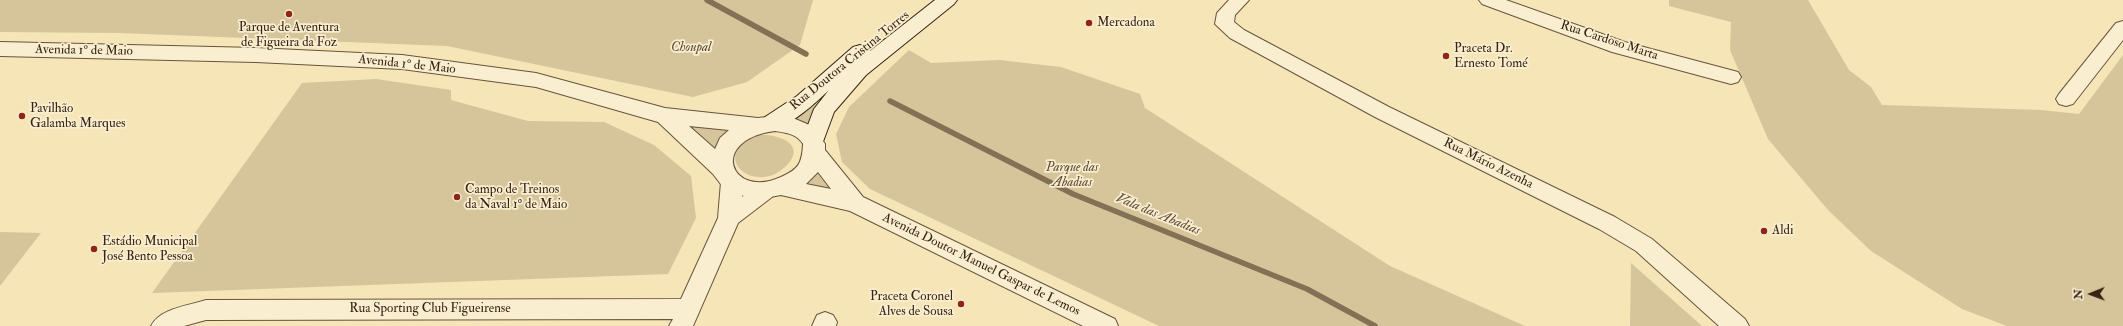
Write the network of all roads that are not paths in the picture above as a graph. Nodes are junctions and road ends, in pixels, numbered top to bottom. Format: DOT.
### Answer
graph roads {
  1 [pos="927,0"];
  2 [pos="948,0"];
  3 [pos="1240,0"];
  4 [pos="1488,0"];
  5 [pos="2123,28"];
  6 [pos="0,49"];
  7 [pos="1731,77"];
  8 [pos="2066,99"];
  9 [pos="666,116"];
  10 [pos="764,124"];
  11 [pos="814,147"];
  12 [pos="728,176"];
  13 [pos="773,189"];
  14 [pos="855,203"];
  15 [pos="729,218"];
  16 [pos="685,317"];
  17 [pos="167,323"];
  18 [pos="1106,326"];
  19 [pos="1737,326"];
  1 -- 10 [label="street, Rua Doutora Cristina Torres"];
  2 -- 11 [label="street, Rua Doutora Cristina Torres"];
  3 -- 19 [label="street, Rua Mário Azenha"];
  4 -- 7 [label="street, Rua Cardoso Marta"];
  5 -- 8 [label="street"];
  6 -- 9 [label="street, Avenida 1º de Maio"];
  9 -- 10 [label="street, Avenida 1º de Maio"];
  9 -- 12 [label="street"];
  10 -- 11 [label="street"];
  10 -- 12 [label="street"];
  11 -- 13 [label="street"];
  11 -- 14 [label="street"];
  12 -- 13 [label="street"];
  12 -- 15 [label="street"];
  13 -- 14 [label="street"];
  13 -- 15 [label="street"];
  14 -- 18 [label="street, Avenida Doutor Manuel Gaspar de Lemos"];
  15 -- 16 [label="street"];
  16 -- 17 [label="street, Rua Sporting Club Figueirense"];
}
